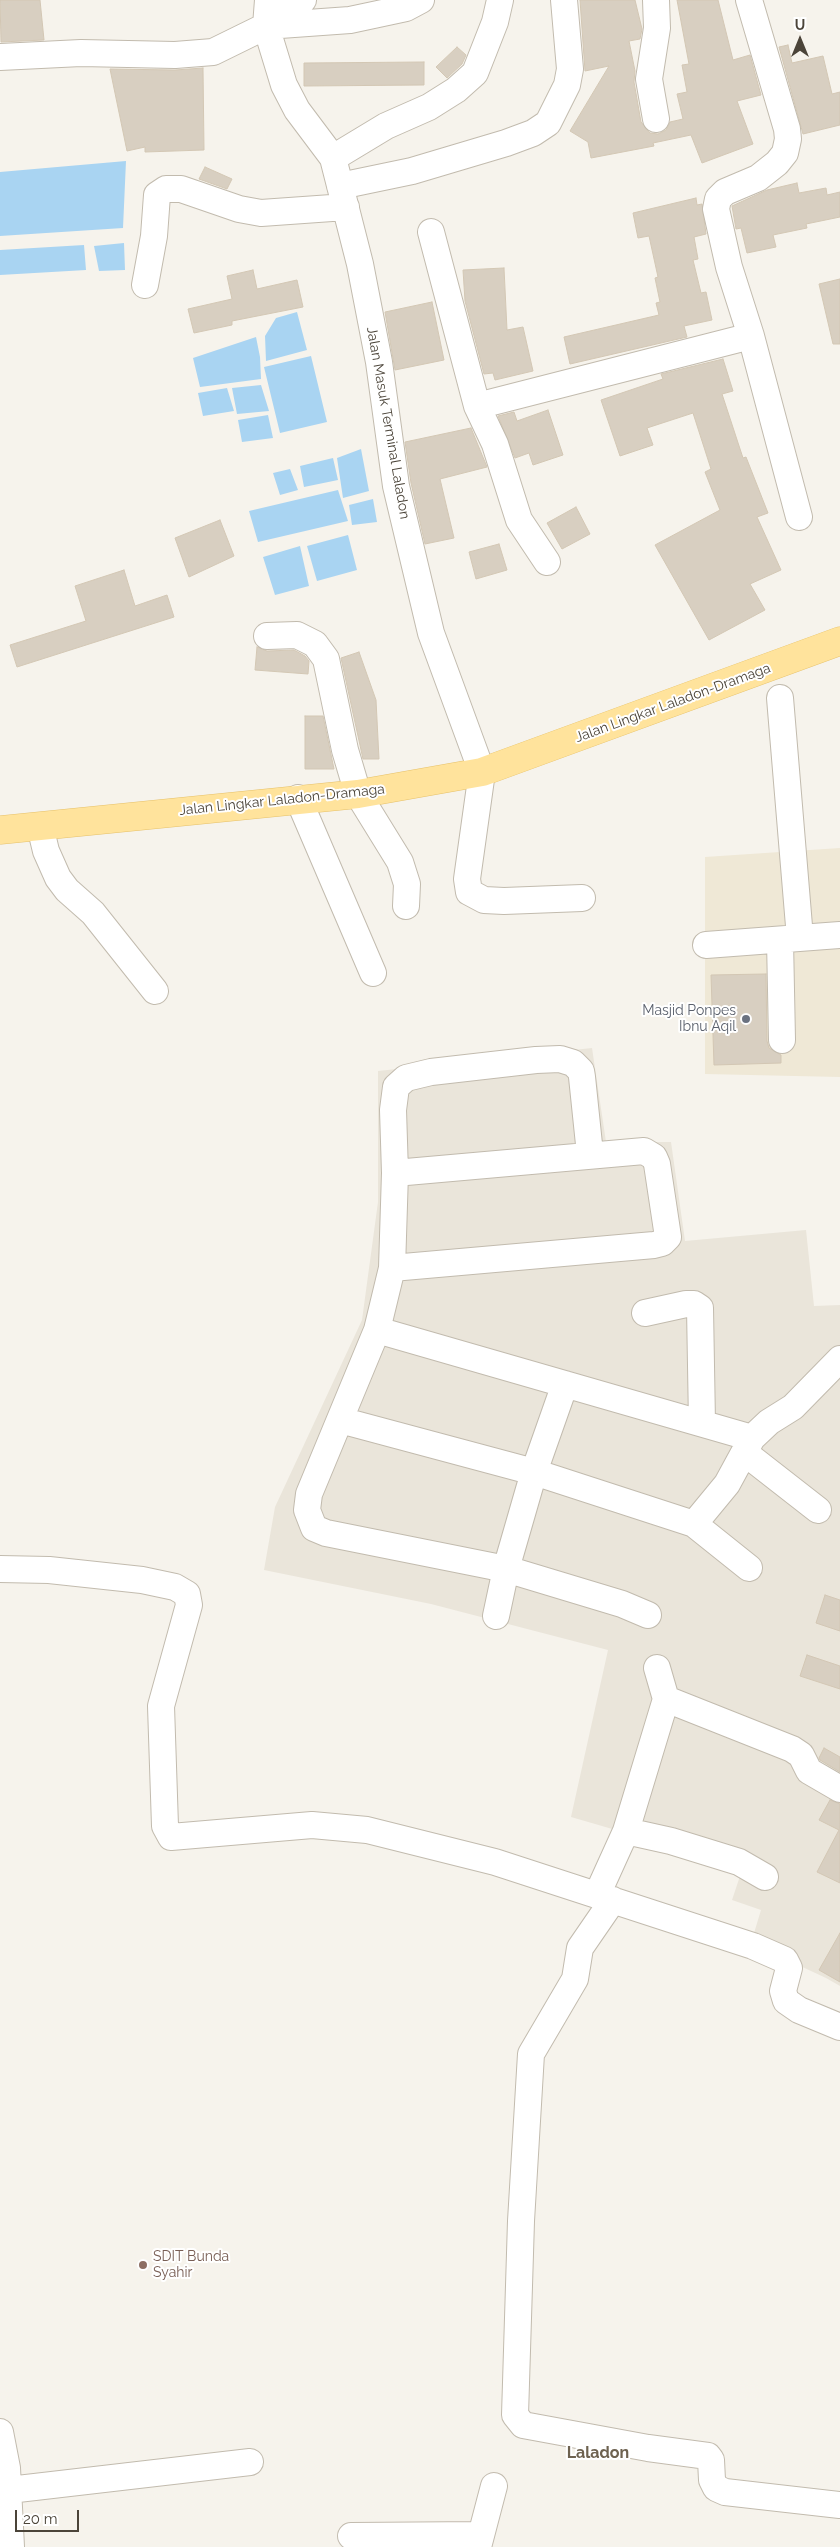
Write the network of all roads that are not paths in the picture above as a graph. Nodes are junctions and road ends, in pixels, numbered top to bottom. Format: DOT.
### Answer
graph roads {
  1 [pos="303,0"];
  2 [pos="421,0"];
  3 [pos="500,0"];
  4 [pos="564,0"];
  5 [pos="656,0"];
  6 [pos="750,0"];
  7 [pos="268,12"];
  8 [pos="0,57"];
  9 [pos="656,118"];
  10 [pos="333,158"];
  11 [pos="343,196"];
  12 [pos="431,232"];
  13 [pos="144,285"];
  14 [pos="751,336"];
  15 [pos="477,406"];
  16 [pos="799,517"];
  17 [pos="548,562"];
  18 [pos="267,636"];
  19 [pos="840,641"];
  20 [pos="780,698"];
  21 [pos="482,772"];
  22 [pos="358,794"];
  23 [pos="298,798"];
  24 [pos="40,826"];
  25 [pos="0,830"];
  26 [pos="582,898"];
  27 [pos="406,906"];
  28 [pos="840,935"];
  29 [pos="790,939"];
  30 [pos="706,945"];
  31 [pos="373,973"];
  32 [pos="155,991"];
  33 [pos="782,1040"];
  34 [pos="590,1154"];
  35 [pos="395,1173"];
  36 [pos="392,1268"];
  37 [pos="644,1312"];
  38 [pos="377,1330"];
  39 [pos="840,1360"];
  40 [pos="565,1384"];
  41 [pos="340,1420"];
  42 [pos="702,1423"];
  43 [pos="749,1446"];
  44 [pos="534,1472"];
  45 [pos="818,1510"];
  46 [pos="694,1524"];
  47 [pos="749,1568"];
  48 [pos="0,1569"];
  49 [pos="506,1569"];
  50 [pos="648,1615"];
  51 [pos="496,1616"];
  52 [pos="657,1668"];
  53 [pos="666,1699"];
  54 [pos="840,1789"];
  55 [pos="626,1831"];
  56 [pos="765,1877"];
  57 [pos="605,1898"];
  58 [pos="840,2027"];
  59 [pos="0,2432"];
  60 [pos="250,2462"];
  61 [pos="494,2486"];
  62 [pos="9,2490"];
  63 [pos="840,2505"];
  64 [pos="350,2536"];
  65 [pos="479,2541"];
  66 [pos="11,2547"];
  1 -- 7 [label="street"];
  2 -- 7 [label="street"];
  3 -- 10 [label="street"];
  4 -- 11 [label="street"];
  5 -- 9 [label="street"];
  6 -- 14 [label="street"];
  7 -- 8 [label="street"];
  7 -- 10 [label="street"];
  10 -- 11 [label="street, Jalan Masuk Terminal Laladon"];
  11 -- 13 [label="street"];
  11 -- 21 [label="street, Jalan Masuk Terminal Laladon"];
  12 -- 15 [label="street"];
  14 -- 15 [label="street"];
  14 -- 16 [label="street"];
  15 -- 17 [label="street"];
  18 -- 22 [label="street"];
  19 -- 21 [label="main road, Jalan Lingkar Laladon-Dramaga"];
  20 -- 29 [label="street"];
  21 -- 22 [label="main road, Jalan Lingkar Laladon-Dramaga"];
  21 -- 26 [label="street"];
  22 -- 23 [label="main road, Jalan Lingkar Laladon-Dramaga"];
  22 -- 27 [label="street"];
  23 -- 24 [label="main road, Jalan Lingkar Laladon-Dramaga"];
  23 -- 31 [label="street"];
  24 -- 25 [label="main road, Jalan Lingkar Laladon-Dramaga"];
  24 -- 32 [label="street"];
  28 -- 29 [label="street"];
  29 -- 30 [label="street"];
  29 -- 33 [label="street"];
  34 -- 35 [label="street"];
  34 -- 35 [label="street"];
  34 -- 36 [label="street"];
  35 -- 36 [label="street"];
  36 -- 38 [label="street"];
  37 -- 42 [label="street"];
  38 -- 40 [label="street"];
  38 -- 41 [label="street"];
  39 -- 43 [label="street"];
  40 -- 42 [label="street"];
  40 -- 44 [label="street"];
  41 -- 44 [label="street"];
  41 -- 49 [label="street"];
  42 -- 43 [label="street"];
  43 -- 45 [label="street"];
  43 -- 46 [label="street"];
  44 -- 46 [label="street"];
  44 -- 49 [label="street"];
  46 -- 47 [label="street"];
  48 -- 57 [label="street"];
  49 -- 50 [label="street"];
  49 -- 51 [label="street"];
  52 -- 53 [label="street"];
  53 -- 54 [label="street"];
  53 -- 55 [label="street"];
  55 -- 56 [label="street"];
  55 -- 57 [label="street"];
  57 -- 58 [label="street"];
  57 -- 63 [label="street"];
  59 -- 62 [label="street"];
  60 -- 62 [label="street"];
  61 -- 65 [label="street"];
  62 -- 66 [label="street"];
  64 -- 65 [label="street"];
}
